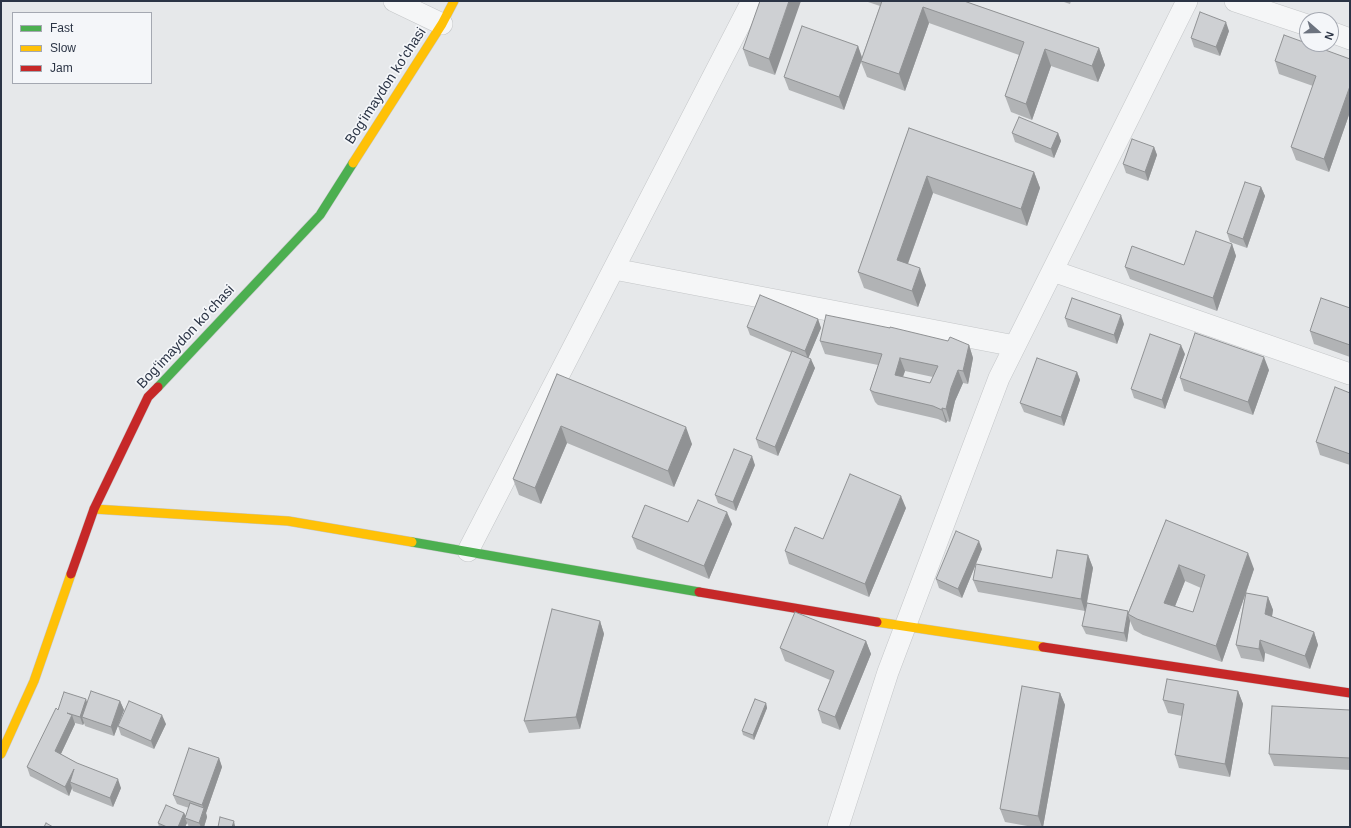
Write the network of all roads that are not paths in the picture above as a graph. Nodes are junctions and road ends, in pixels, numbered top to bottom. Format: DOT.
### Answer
graph roads {
  1 [pos="394,1"];
  2 [pos="454,1"];
  3 [pos="752,1"];
  4 [pos="1187,1"];
  5 [pos="1235,1"];
  6 [pos="1299,22"];
  7 [pos="442,24"];
  8 [pos="1339,35"];
  9 [pos="1350,39"];
  10 [pos="614,269"];
  11 [pos="1053,271"];
  12 [pos="1015,346"];
  13 [pos="1350,374"];
  14 [pos="94,510"];
  15 [pos="468,551"];
  16 [pos="905,627"];
  17 [pos="1350,693"];
  18 [pos="1,754"];
  19 [pos="838,827"];
  1 -- 7 [label="street"];
  2 -- 7 [label="street, Bogʻimaydon koʻchasi"];
  3 -- 10 [label="street"];
  4 -- 11 [label="street"];
  5 -- 6 [label="street"];
  7 -- 14 [label="street, Bogʻimaydon koʻchasi"];
  8 -- 9 [label="street"];
  10 -- 12 [label="street"];
  10 -- 15 [label="street"];
  11 -- 12 [label="street"];
  11 -- 13 [label="street"];
  12 -- 16 [label="street"];
  14 -- 15 [label="street"];
  14 -- 18 [label="street, Bogʻimaydon koʻchasi"];
  15 -- 16 [label="street"];
  16 -- 17 [label="street"];
  16 -- 19 [label="street"];
}
